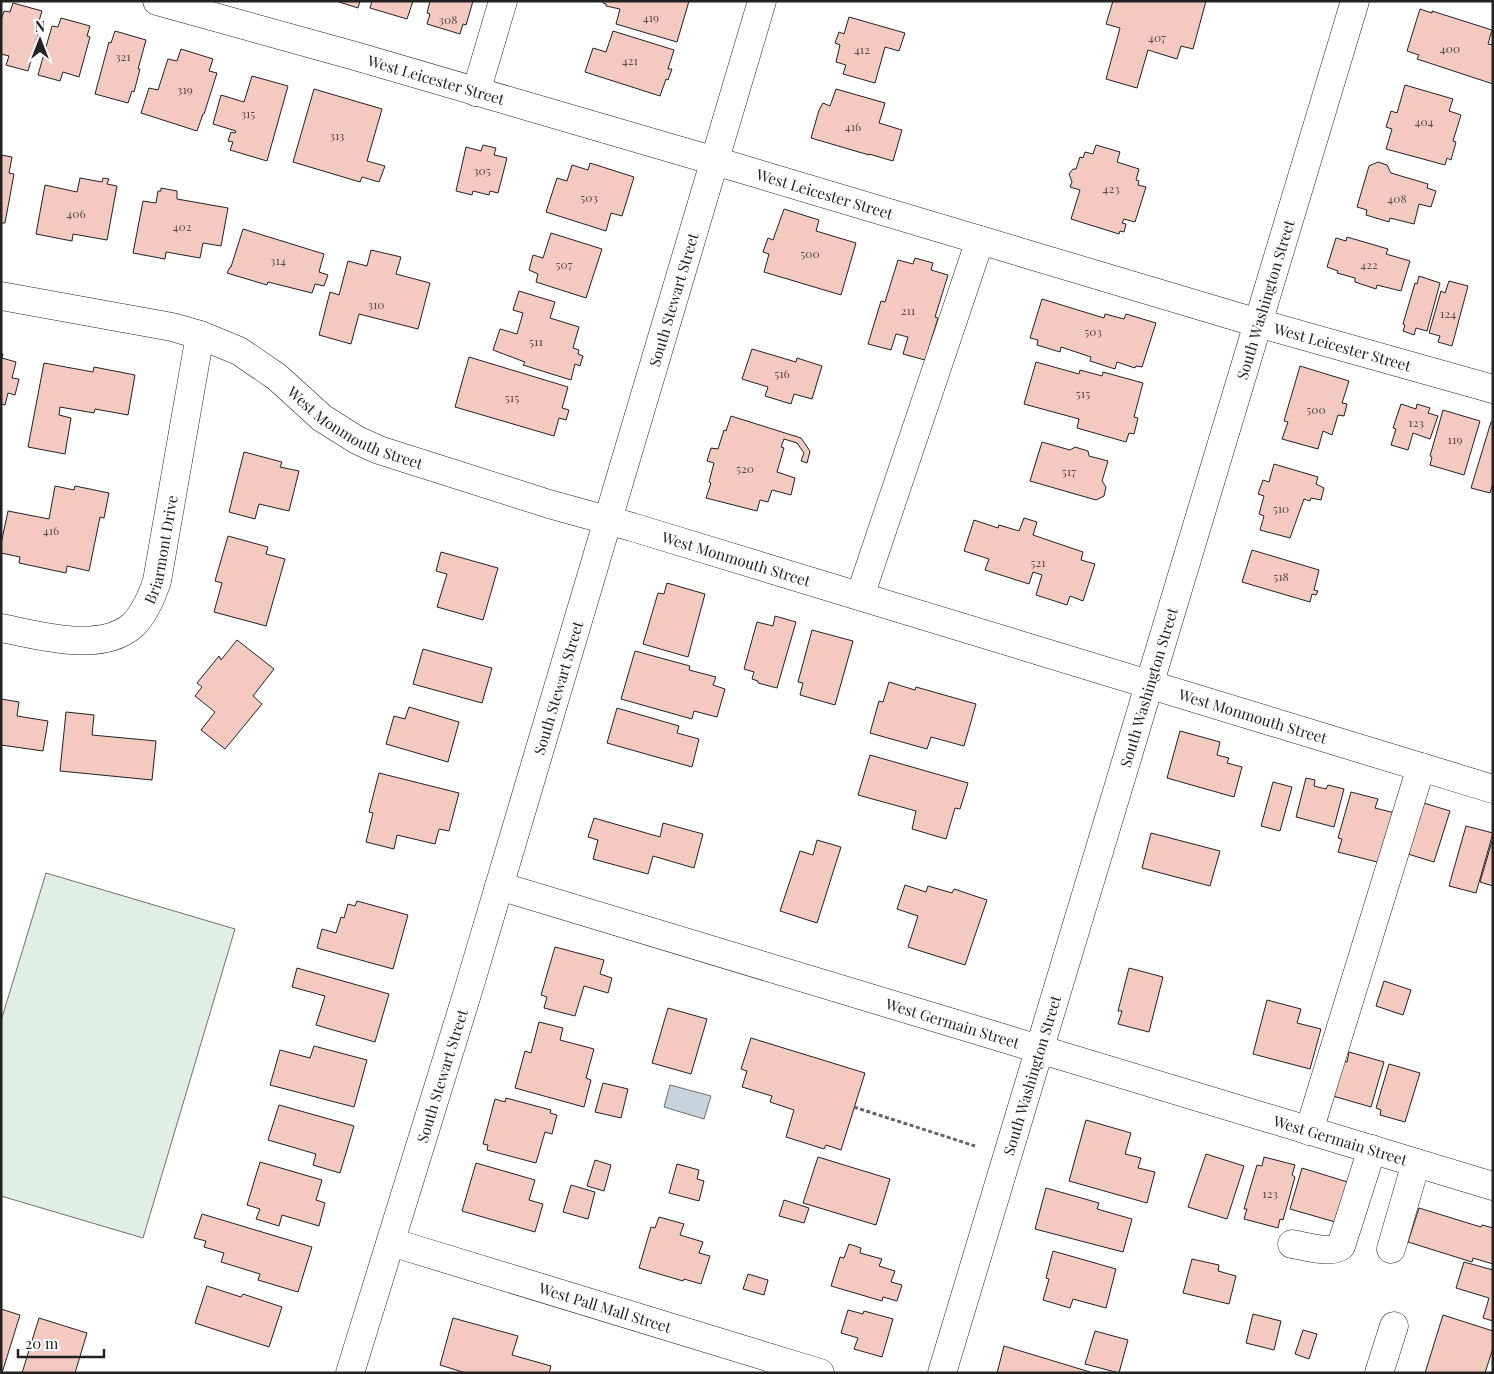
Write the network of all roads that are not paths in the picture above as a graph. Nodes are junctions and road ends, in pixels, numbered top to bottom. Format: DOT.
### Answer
graph roads {
  1 [pos="157,1"];
  2 [pos="504,1"];
  3 [pos="762,1"];
  4 [pos="1356,1"];
  5 [pos="476,92"];
  6 [pos="715,161"];
  7 [pos="980,240"];
  8 [pos="1,296"];
  9 [pos="1258,323"];
  10 [pos="200,335"];
  11 [pos="1493,389"];
  12 [pos="608,520"];
  13 [pos="860,596"];
  14 [pos="1,628"];
  15 [pos="1150,684"];
  16 [pos="1422,767"];
  17 [pos="1493,789"];
  18 [pos="499,886"];
  19 [pos="1040,1049"];
  20 [pos="1309,1131"];
  21 [pos="1372,1149"];
  22 [pos="1416,1163"];
  23 [pos="1493,1186"];
  24 [pos="391,1242"];
  25 [pos="1292,1244"];
  26 [pos="1391,1249"];
  27 [pos="1394,1326"];
  28 [pos="350,1373"];
  29 [pos="820,1373"];
  30 [pos="942,1373"];
  31 [pos="1379,1373"];
  1 -- 5 [label="street, West Leicester Street"];
  2 -- 5 [label="street"];
  3 -- 6 [label="street, South Stewart Street"];
  4 -- 9 [label="street, South Washington Street"];
  5 -- 6 [label="street, West Leicester Street"];
  6 -- 7 [label="street, West Leicester Street"];
  6 -- 12 [label="street, South Stewart Street"];
  7 -- 9 [label="street, West Leicester Street"];
  7 -- 13 [label="street"];
  8 -- 10 [label="street, West Monmouth Street"];
  9 -- 11 [label="street, West Leicester Street"];
  9 -- 15 [label="street, South Washington Street"];
  10 -- 12 [label="street, West Monmouth Street"];
  10 -- 14 [label="street, Briarmont Drive"];
  12 -- 13 [label="street, West Monmouth Street"];
  12 -- 18 [label="street, South Stewart Street"];
  13 -- 15 [label="street, West Monmouth Street"];
  15 -- 16 [label="street, West Monmouth Street"];
  15 -- 19 [label="street, South Washington Street"];
  16 -- 17 [label="street, West Monmouth Street"];
  16 -- 20 [label="street"];
  18 -- 19 [label="street, West Germain Street"];
  18 -- 24 [label="street, South Stewart Street"];
  19 -- 20 [label="street, West Germain Street"];
  19 -- 30 [label="street, South Washington Street"];
  20 -- 21 [label="street, West Germain Street"];
  21 -- 22 [label="street, West Germain Street"];
  21 -- 25 [label="street"];
  22 -- 23 [label="street, West Germain Street"];
  22 -- 26 [label="street"];
  24 -- 28 [label="street, South Stewart Street"];
  24 -- 29 [label="street, West Pall Mall Street"];
  27 -- 31 [label="street"];
}
